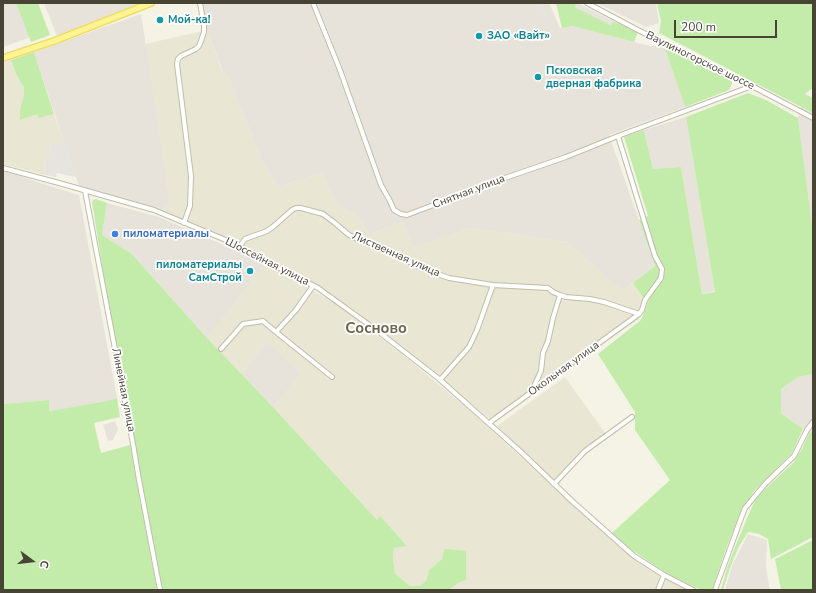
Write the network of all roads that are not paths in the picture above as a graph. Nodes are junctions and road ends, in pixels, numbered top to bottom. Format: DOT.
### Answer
graph roads {
  1 [pos="151,3"];
  2 [pos="200,3"];
  3 [pos="313,3"];
  4 [pos="587,3"];
  5 [pos="3,58"];
  6 [pos="752,86"];
  7 [pos="813,118"];
  8 [pos="618,136"];
  9 [pos="3,168"];
  10 [pos="85,191"];
  11 [pos="184,223"];
  12 [pos="240,246"];
  13 [pos="493,285"];
  14 [pos="314,286"];
  15 [pos="560,295"];
  16 [pos="639,314"];
  17 [pos="276,332"];
  18 [pos="221,349"];
  19 [pos="332,377"];
  20 [pos="440,380"];
  21 [pos="535,390"];
  22 [pos="632,417"];
  23 [pos="813,422"];
  24 [pos="490,425"];
  25 [pos="554,484"];
  26 [pos="664,575"];
  27 [pos="160,590"];
  28 [pos="658,590"];
  29 [pos="693,590"];
  30 [pos="715,590"];
  1 -- 5 [label="main road"];
  2 -- 11 [label="street"];
  3 -- 8 [label="street, Снятная улица"];
  4 -- 6 [label="street, Ваулиногорское шоссе"];
  6 -- 7 [label="street, Ваулиногорское шоссе"];
  6 -- 8 [label="street, Снятная улица"];
  8 -- 16 [label="street"];
  9 -- 10 [label="street, Шоссейная улица"];
  10 -- 11 [label="street, Шоссейная улица"];
  10 -- 27 [label="street, Линейная улица"];
  11 -- 12 [label="street, Шоссейная улица"];
  12 -- 13 [label="street, Лиственная улица"];
  12 -- 14 [label="street, Шоссейная улица"];
  13 -- 15 [label="street, Лиственная улица"];
  13 -- 20 [label="street"];
  14 -- 17 [label="street"];
  14 -- 20 [label="street, Шоссейная улица"];
  15 -- 16 [label="street, Лиственная улица"];
  15 -- 21 [label="street"];
  16 -- 21 [label="street, Окольная улица"];
  17 -- 18 [label="street"];
  17 -- 19 [label="street"];
  20 -- 24 [label="street, Шоссейная улица"];
  21 -- 24 [label="street, Окольная улица"];
  22 -- 25 [label="street"];
  23 -- 30 [label="street"];
  24 -- 25 [label="street, Шоссейная улица"];
  25 -- 26 [label="street, Шоссейная улица"];
  26 -- 28 [label="street"];
  26 -- 29 [label="street, Шоссейная улица"];
}
